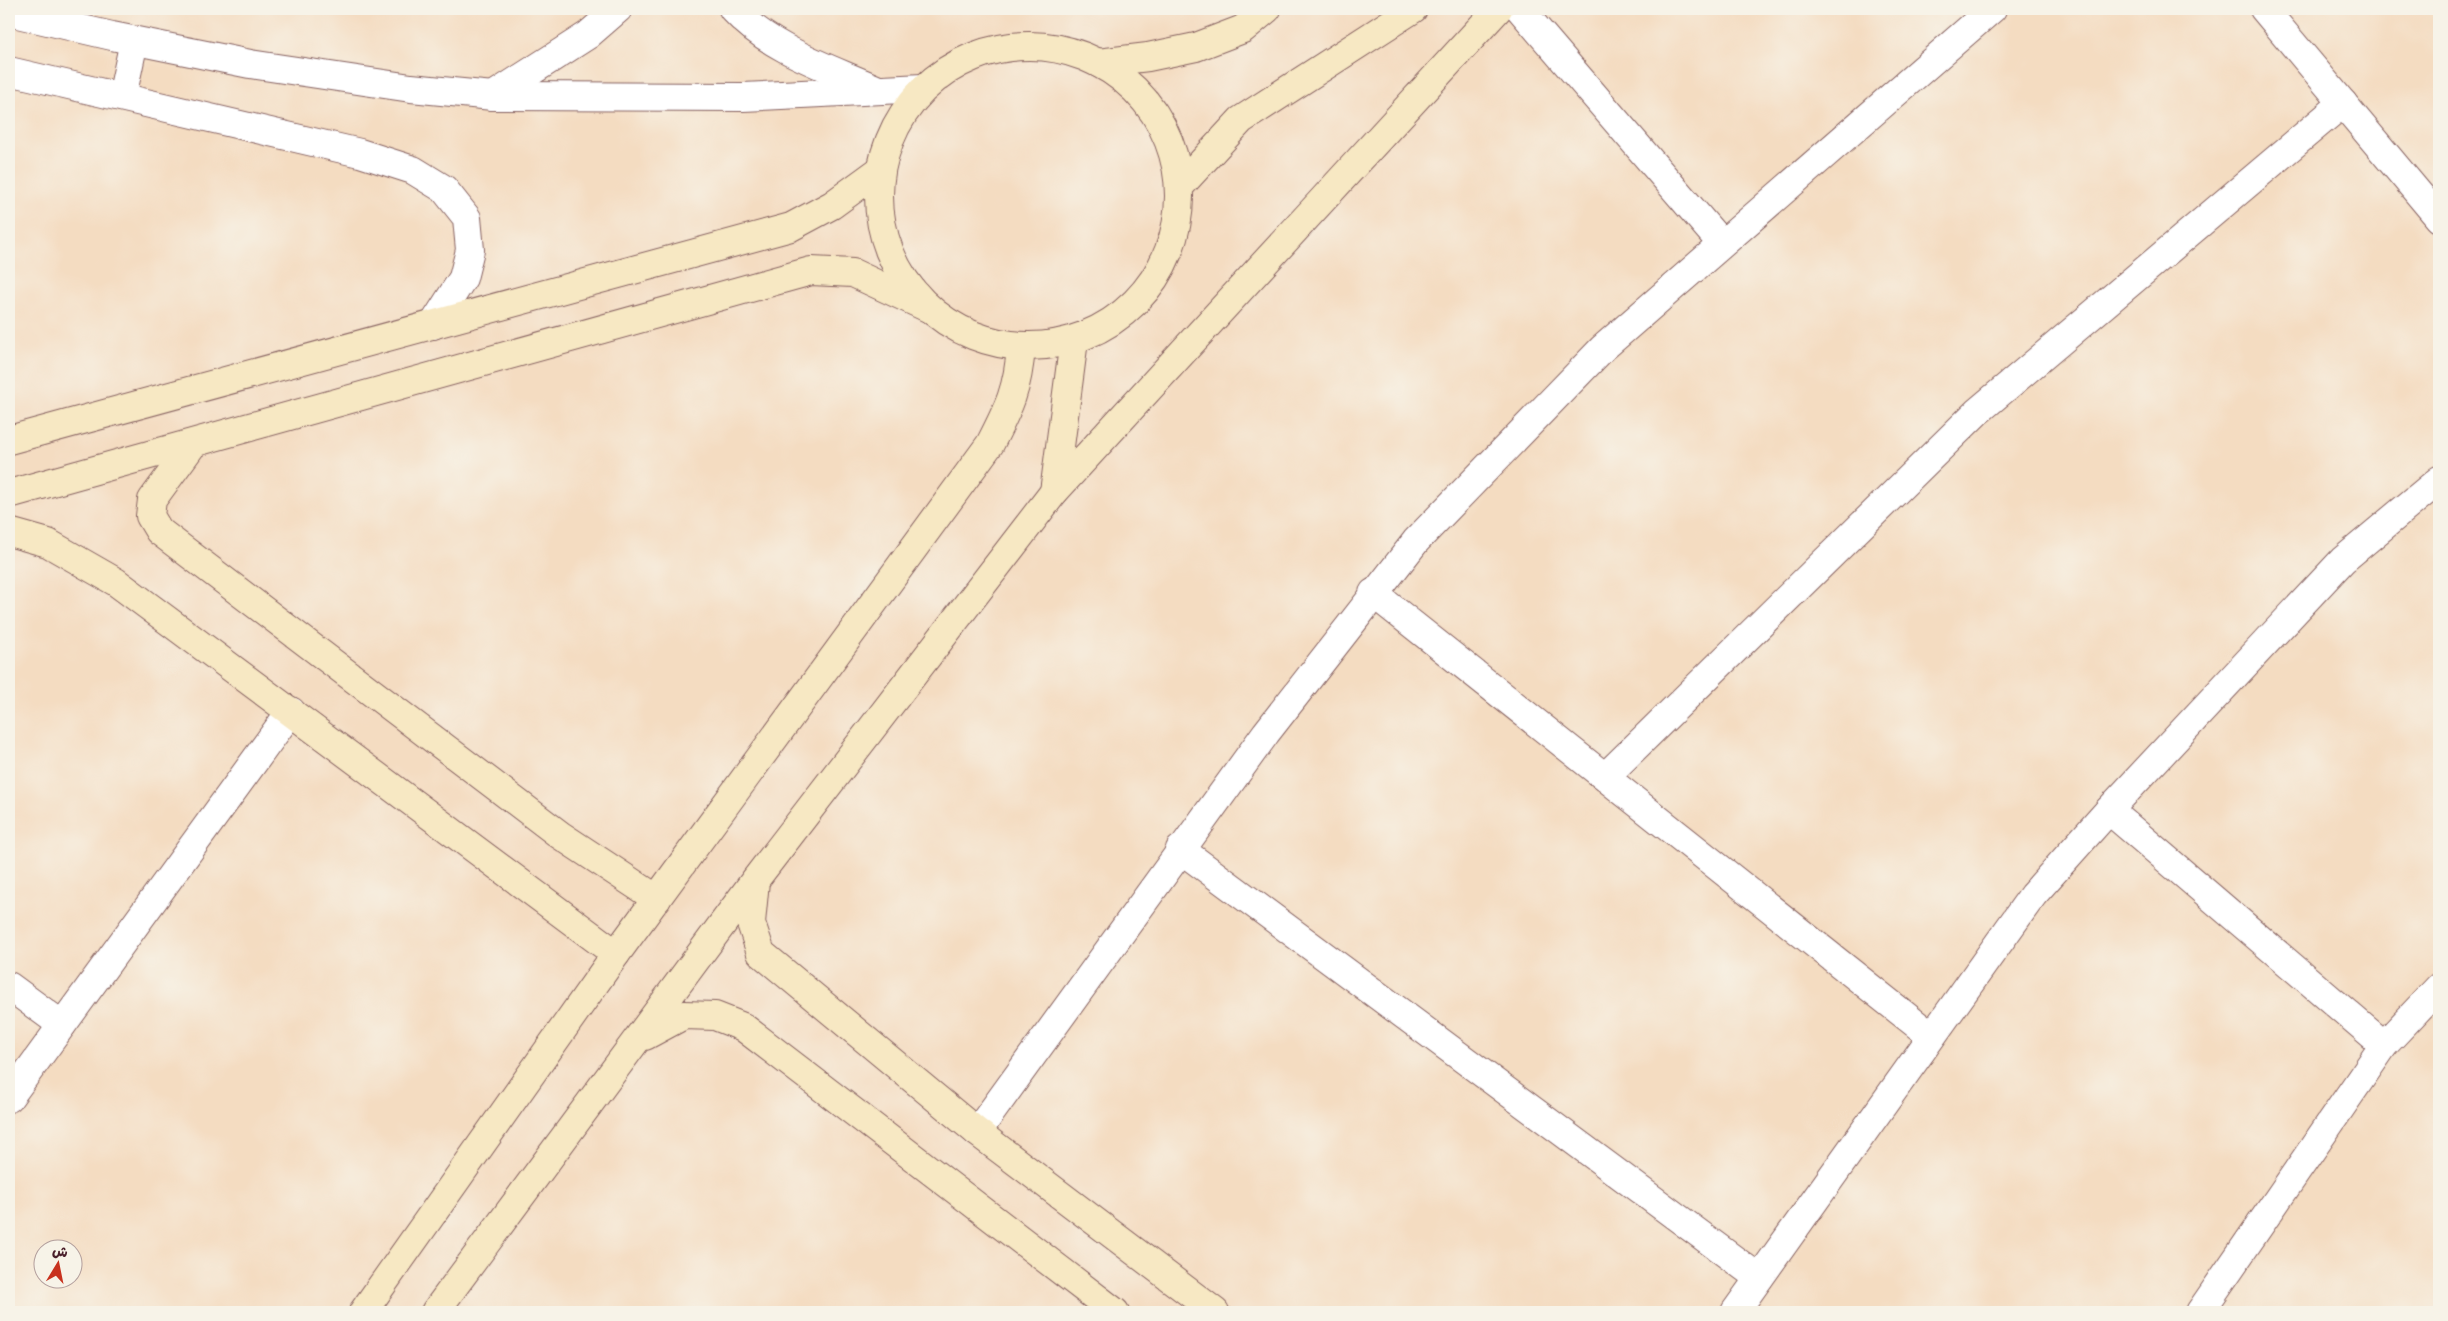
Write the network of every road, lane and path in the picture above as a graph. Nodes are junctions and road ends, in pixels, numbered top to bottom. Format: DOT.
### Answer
graph roads {
  1 [pos="618,9"];
  2 [pos="733,9"];
  3 [pos="1268,9"];
  4 [pos="1413,9"];
  5 [pos="1498,9"];
  6 [pos="1520,9"];
  7 [pos="1992,9"];
  8 [pos="2264,9"];
  9 [pos="9,12"];
  10 [pos="134,41"];
  11 [pos="1098,62"];
  12 [pos="9,71"];
  13 [pos="923,88"];
  14 [pos="879,90"];
  15 [pos="493,96"];
  16 [pos="122,97"];
  17 [pos="2343,103"];
  18 [pos="880,170"];
  19 [pos="1180,186"];
  20 [pos="2439,218"];
  21 [pos="1722,243"];
  22 [pos="928,308"];
  23 [pos="433,325"];
  24 [pos="1074,340"];
  25 [pos="1021,346"];
  26 [pos="9,440"];
  27 [pos="192,444"];
  28 [pos="2439,480"];
  29 [pos="1054,492"];
  30 [pos="9,494"];
  31 [pos="9,532"];
  32 [pos="1373,593"];
  33 [pos="291,712"];
  34 [pos="1605,777"];
  35 [pos="2109,810"];
  36 [pos="1180,849"];
  37 [pos="755,880"];
  38 [pos="657,899"];
  39 [pos="616,954"];
  40 [pos="9,986"];
  41 [pos="2439,987"];
  42 [pos="62,1026"];
  43 [pos="1931,1036"];
  44 [pos="637,1040"];
  45 [pos="2384,1045"];
  46 [pos="9,1098"];
  47 [pos="977,1132"];
  48 [pos="1759,1278"];
  49 [pos="363,1312"];
  50 [pos="435,1312"];
  51 [pos="1115,1312"];
  52 [pos="1215,1312"];
  53 [pos="1735,1312"];
  54 [pos="2200,1312"];
  1 -- 15 [label="street"];
  2 -- 14 [label="street"];
  3 -- 11 [label="main road"];
  4 -- 19 [label="main road"];
  5 -- 29 [label="main road"];
  6 -- 21 [label="street"];
  7 -- 21 [label="street"];
  8 -- 17 [label="street"];
  9 -- 10 [label="street"];
  10 -- 15 [label="street"];
  10 -- 16 [label="street"];
  11 -- 13 [label="main road"];
  11 -- 19 [label="main road"];
  12 -- 16 [label="street"];
  13 -- 14 [label="street"];
  13 -- 18 [label="main road"];
  14 -- 15 [label="street"];
  16 -- 23 [label="street"];
  17 -- 20 [label="street"];
  17 -- 34 [label="street"];
  18 -- 22 [label="main road"];
  18 -- 23 [label="main road"];
  19 -- 24 [label="main road"];
  21 -- 32 [label="street"];
  22 -- 25 [label="main road"];
  22 -- 27 [label="main road"];
  23 -- 26 [label="main road"];
  24 -- 25 [label="main road"];
  24 -- 29 [label="main road"];
  25 -- 38 [label="main road"];
  27 -- 30 [label="main road"];
  27 -- 38 [label="main road"];
  28 -- 35 [label="street"];
  29 -- 37 [label="main road"];
  31 -- 33 [label="main road"];
  32 -- 34 [label="street"];
  32 -- 36 [label="street"];
  33 -- 39 [label="main road"];
  33 -- 42 [label="street"];
  34 -- 43 [label="street"];
  35 -- 43 [label="street"];
  35 -- 45 [label="street"];
  36 -- 47 [label="street"];
  36 -- 48 [label="street"];
  37 -- 44 [label="main road"];
  37 -- 47 [label="main road"];
  38 -- 39 [label="main road"];
  39 -- 49 [label="main road"];
  40 -- 42 [label="street"];
  41 -- 45 [label="street"];
  42 -- 46 [label="street"];
  43 -- 48 [label="street"];
  44 -- 50 [label="main road"];
  44 -- 51 [label="main road"];
  45 -- 54 [label="street"];
  47 -- 52 [label="main road"];
  48 -- 53 [label="street"];
}
